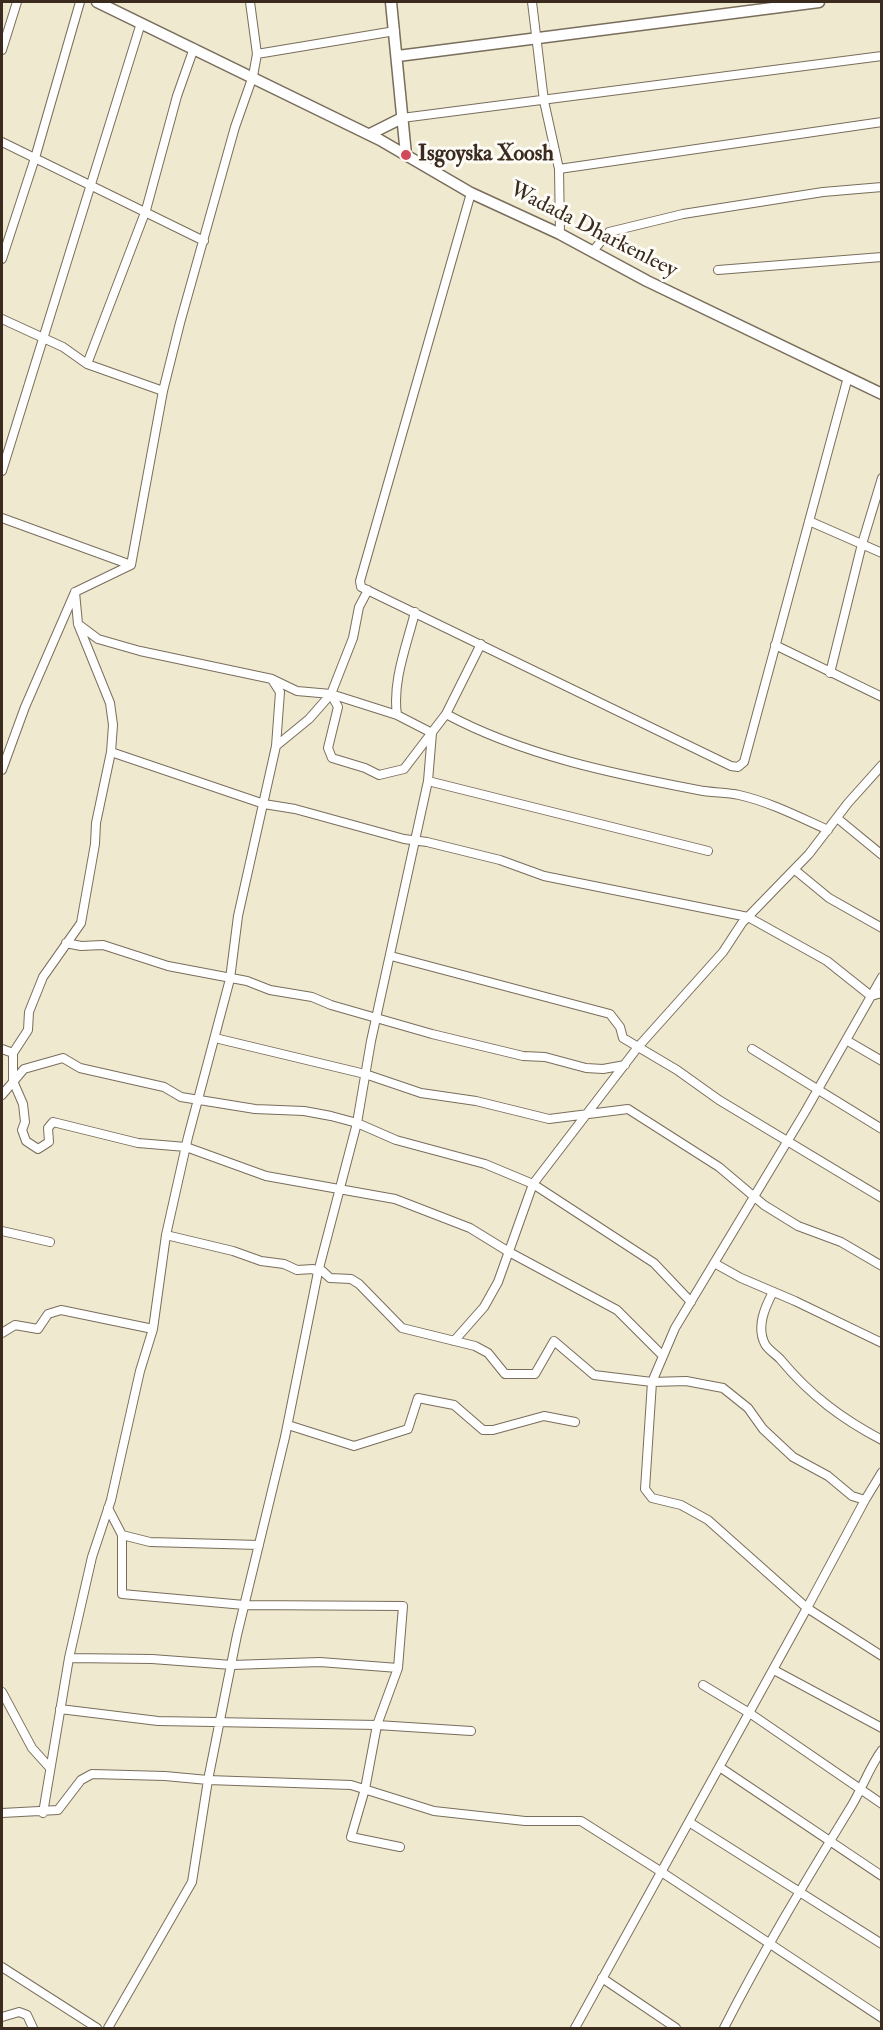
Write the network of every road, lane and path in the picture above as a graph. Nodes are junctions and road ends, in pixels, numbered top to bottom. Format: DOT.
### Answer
graph roads {
  1 [pos="17,2"];
  2 [pos="80,2"];
  3 [pos="97,2"];
  4 [pos="250,2"];
  5 [pos="391,2"];
  6 [pos="532,2"];
  7 [pos="819,2"];
  8 [pos="114,6"];
  9 [pos="141,23"];
  10 [pos="395,31"];
  11 [pos="537,38"];
  12 [pos="194,48"];
  13 [pos="2,50"];
  14 [pos="257,54"];
  15 [pos="398,56"];
  16 [pos="882,56"];
  17 [pos="253,76"];
  18 [pos="544,101"];
  19 [pos="402,118"];
  20 [pos="882,122"];
  21 [pos="370,134"];
  22 [pos="2,142"];
  23 [pos="406,155"];
  24 [pos="35,158"];
  25 [pos="560,169"];
  26 [pos="90,185"];
  27 [pos="882,187"];
  28 [pos="471,193"];
  29 [pos="146,210"];
  30 [pos="560,234"];
  31 [pos="204,241"];
  32 [pos="592,252"];
  33 [pos="882,257"];
  34 [pos="2,260"];
  35 [pos="718,270"];
  36 [pos="2,319"];
  37 [pos="43,339"];
  38 [pos="87,364"];
  39 [pos="848,377"];
  40 [pos="163,390"];
  41 [pos="882,394"];
  42 [pos="2,467"];
  43 [pos="882,478"];
  44 [pos="2,518"];
  45 [pos="809,521"];
  46 [pos="862,544"];
  47 [pos="882,553"];
  48 [pos="131,565"];
  49 [pos="368,590"];
  50 [pos="75,592"];
  51 [pos="415,612"];
  52 [pos="78,624"];
  53 [pos="481,644"];
  54 [pos="775,645"];
  55 [pos="830,673"];
  56 [pos="272,679"];
  57 [pos="331,694"];
  58 [pos="881,695"];
  59 [pos="446,714"];
  60 [pos="397,715"];
  61 [pos="432,733"];
  62 [pos="276,746"];
  63 [pos="111,752"];
  64 [pos="882,765"];
  65 [pos="2,770"];
  66 [pos="428,781"];
  67 [pos="264,804"];
  68 [pos="837,818"];
  69 [pos="828,830"];
  70 [pos="415,841"];
  71 [pos="708,851"];
  72 [pos="882,855"];
  73 [pos="795,870"];
  74 [pos="748,917"];
  75 [pos="882,927"];
  76 [pos="66,943"];
  77 [pos="391,956"];
  78 [pos="882,977"];
  79 [pos="230,979"];
  80 [pos="882,993"];
  81 [pos="872,996"];
  82 [pos="377,1017"];
  83 [pos="215,1038"];
  84 [pos="846,1040"];
  85 [pos="638,1047"];
  86 [pos="752,1048"];
  87 [pos="2,1049"];
  88 [pos="13,1053"];
  89 [pos="882,1061"];
  90 [pos="625,1065"];
  91 [pos="365,1074"];
  92 [pos="13,1081"];
  93 [pos="817,1091"];
  94 [pos="2,1095"];
  95 [pos="199,1099"];
  96 [pos="588,1112"];
  97 [pos="357,1124"];
  98 [pos="882,1129"];
  99 [pos="787,1142"];
  100 [pos="186,1146"];
  101 [pos="533,1184"];
  102 [pos="339,1191"];
  103 [pos="754,1196"];
  104 [pos="882,1198"];
  105 [pos="2,1232"];
  106 [pos="166,1234"];
  107 [pos="50,1242"];
  108 [pos="509,1252"];
  109 [pos="714,1263"];
  110 [pos="882,1266"];
  111 [pos="319,1270"];
  112 [pos="773,1292"];
  113 [pos="691,1302"];
  114 [pos="153,1329"];
  115 [pos="2,1333"];
  116 [pos="454,1341"];
  117 [pos="882,1343"];
  118 [pos="663,1356"];
  119 [pos="652,1382"];
  120 [pos="575,1422"];
  121 [pos="288,1425"];
  122 [pos="882,1440"];
  123 [pos="882,1472"];
  124 [pos="865,1500"];
  125 [pos="108,1508"];
  126 [pos="122,1535"];
  127 [pos="259,1545"];
  128 [pos="244,1605"];
  129 [pos="807,1608"];
  130 [pos="882,1656"];
  131 [pos="69,1658"];
  132 [pos="232,1665"];
  133 [pos="398,1668"];
  134 [pos="774,1670"];
  135 [pos="703,1685"];
  136 [pos="2,1692"];
  137 [pos="60,1709"];
  138 [pos="751,1714"];
  139 [pos="219,1720"];
  140 [pos="377,1725"];
  141 [pos="882,1728"];
  142 [pos="471,1731"];
  143 [pos="882,1749"];
  144 [pos="50,1768"];
  145 [pos="721,1768"];
  146 [pos="208,1780"];
  147 [pos="365,1789"];
  148 [pos="859,1789"];
  149 [pos="882,1804"];
  150 [pos="43,1812"];
  151 [pos="2,1814"];
  152 [pos="689,1822"];
  153 [pos="829,1840"];
  154 [pos="400,1846"];
  155 [pos="660,1870"];
  156 [pos="882,1876"];
  157 [pos="798,1893"];
  158 [pos="767,1943"];
  159 [pos="882,1944"];
  160 [pos="2,1967"];
  161 [pos="602,1978"];
  162 [pos="2,2017"];
  163 [pos="882,2018"];
  164 [pos="33,2028"];
  165 [pos="98,2028"];
  166 [pos="108,2028"];
  167 [pos="575,2028"];
  168 [pos="676,2028"];
  169 [pos="724,2028"];
  1 -- 13 [label="street"];
  2 -- 24 [label="street"];
  3 -- 8 [label="main road, Wadada Dharkenleey"];
  4 -- 14 [label="street"];
  5 -- 10 [label="main road"];
  6 -- 11 [label="street"];
  7 -- 11 [label="main road"];
  8 -- 9 [label="main road, Wadada Dharkenleey"];
  9 -- 12 [label="main road, Wadada Dharkenleey"];
  9 -- 26 [label="street"];
  10 -- 14 [label="street"];
  10 -- 15 [label="main road"];
  11 -- 15 [label="main road"];
  11 -- 18 [label="street"];
  12 -- 17 [label="main road, Wadada Dharkenleey"];
  12 -- 29 [label="street"];
  14 -- 17 [label="street"];
  15 -- 19 [label="main road"];
  16 -- 18 [label="street"];
  17 -- 21 [label="main road, Wadada Dharkenleey"];
  17 -- 31 [label="street"];
  18 -- 19 [label="street"];
  18 -- 25 [label="street"];
  19 -- 21 [label="main road"];
  19 -- 23 [label="main road"];
  20 -- 25 [label="street"];
  21 -- 23 [label="main road, Wadada Dharkenleey"];
  22 -- 24 [label="street"];
  23 -- 28 [label="main road, Wadada Dharkenleey"];
  24 -- 26 [label="street"];
  24 -- 34 [label="street"];
  25 -- 30 [label="street"];
  26 -- 29 [label="street"];
  26 -- 37 [label="street"];
  27 -- 32 [label="street"];
  28 -- 30 [label="main road, Wadada Dharkenleey"];
  28 -- 49 [label="street"];
  29 -- 31 [label="street"];
  29 -- 38 [label="street"];
  30 -- 32 [label="main road, Wadada Dharkenleey"];
  31 -- 40 [label="street"];
  32 -- 39 [label="main road, Wadada Dharkenleey"];
  33 -- 35 [label="street"];
  36 -- 37 [label="street"];
  37 -- 38 [label="street"];
  37 -- 42 [label="street"];
  38 -- 40 [label="street"];
  39 -- 41 [label="main road, Wadada Dharkenleey"];
  39 -- 45 [label="street"];
  40 -- 48 [label="street"];
  43 -- 46 [label="street"];
  44 -- 48 [label="street"];
  45 -- 46 [label="street"];
  45 -- 54 [label="street"];
  46 -- 47 [label="street"];
  46 -- 55 [label="street"];
  48 -- 50 [label="street"];
  49 -- 51 [label="street"];
  49 -- 57 [label="street"];
  50 -- 52 [label="street"];
  50 -- 65 [label="street"];
  51 -- 53 [label="street"];
  51 -- 60 [label="street"];
  52 -- 56 [label="street"];
  52 -- 63 [label="street"];
  53 -- 54 [label="street"];
  53 -- 59 [label="street"];
  54 -- 55 [label="street"];
  55 -- 58 [label="street"];
  56 -- 57 [label="street"];
  56 -- 62 [label="street"];
  57 -- 60 [label="street"];
  57 -- 61 [label="street"];
  57 -- 62 [label="street"];
  59 -- 61 [label="street"];
  59 -- 69 [label="street"];
  60 -- 61 [label="street"];
  61 -- 66 [label="street"];
  62 -- 67 [label="street"];
  63 -- 67 [label="street"];
  63 -- 76 [label="street"];
  64 -- 68 [label="street"];
  66 -- 70 [label="street"];
  66 -- 71 [label="street"];
  67 -- 70 [label="street"];
  67 -- 79 [label="street"];
  68 -- 69 [label="street"];
  68 -- 72 [label="street"];
  69 -- 73 [label="street"];
  70 -- 74 [label="street"];
  70 -- 77 [label="street"];
  73 -- 74 [label="street"];
  73 -- 75 [label="street"];
  74 -- 81 [label="street"];
  74 -- 85 [label="street"];
  76 -- 79 [label="street"];
  76 -- 88 [label="street"];
  77 -- 82 [label="street"];
  77 -- 85 [label="street"];
  78 -- 81 [label="street"];
  79 -- 82 [label="street"];
  79 -- 83 [label="street"];
  80 -- 81 [label="street"];
  81 -- 84 [label="street"];
  82 -- 90 [label="street"];
  82 -- 91 [label="street"];
  83 -- 91 [label="street"];
  83 -- 95 [label="street"];
  84 -- 89 [label="street"];
  84 -- 93 [label="street"];
  85 -- 90 [label="street"];
  85 -- 99 [label="street"];
  86 -- 93 [label="street"];
  87 -- 88 [label="street"];
  88 -- 92 [label="street"];
  90 -- 96 [label="street"];
  91 -- 96 [label="street"];
  91 -- 97 [label="street"];
  92 -- 94 [label="street"];
  92 -- 95 [label="street"];
  92 -- 100 [label="street"];
  93 -- 98 [label="street"];
  93 -- 99 [label="street"];
  95 -- 97 [label="street"];
  95 -- 100 [label="street"];
  96 -- 101 [label="street"];
  96 -- 103 [label="street"];
  97 -- 101 [label="street"];
  97 -- 102 [label="street"];
  99 -- 103 [label="street"];
  99 -- 104 [label="street"];
  100 -- 102 [label="street"];
  100 -- 106 [label="street"];
  101 -- 108 [label="street"];
  101 -- 113 [label="street"];
  102 -- 108 [label="street"];
  102 -- 111 [label="street"];
  103 -- 109 [label="street"];
  103 -- 110 [label="street"];
  105 -- 107 [label="street"];
  106 -- 111 [label="street"];
  106 -- 114 [label="street"];
  108 -- 116 [label="street"];
  108 -- 118 [label="street"];
  109 -- 112 [label="street"];
  109 -- 113 [label="street"];
  111 -- 116 [label="street"];
  111 -- 121 [label="street"];
  112 -- 117 [label="street"];
  112 -- 122 [label="street"];
  113 -- 118 [label="street"];
  114 -- 115 [label="street"];
  114 -- 125 [label="street"];
  116 -- 119 [label="street"];
  118 -- 119 [label="street"];
  119 -- 124 [label="street"];
  119 -- 129 [label="street"];
  120 -- 121 [label="street"];
  121 -- 127 [label="street"];
  123 -- 124 [label="street"];
  124 -- 129 [label="street"];
  125 -- 126 [label="street"];
  125 -- 131 [label="street"];
  126 -- 127 [label="street"];
  126 -- 128 [label="street"];
  127 -- 128 [label="street"];
  128 -- 132 [label="street"];
  128 -- 133 [label="street"];
  129 -- 130 [label="street"];
  129 -- 134 [label="street"];
  131 -- 132 [label="street"];
  131 -- 137 [label="street"];
  132 -- 133 [label="street"];
  132 -- 139 [label="street"];
  133 -- 140 [label="street"];
  134 -- 138 [label="street"];
  134 -- 141 [label="street"];
  135 -- 138 [label="street"];
  136 -- 144 [label="street"];
  137 -- 139 [label="street"];
  137 -- 144 [label="street"];
  138 -- 145 [label="street"];
  138 -- 148 [label="street"];
  139 -- 140 [label="street"];
  139 -- 146 [label="street"];
  140 -- 142 [label="street"];
  140 -- 147 [label="street"];
  143 -- 148 [label="street"];
  144 -- 150 [label="street"];
  145 -- 152 [label="street"];
  145 -- 153 [label="street"];
  146 -- 147 [label="street"];
  146 -- 150 [label="street"];
  146 -- 166 [label="street"];
  147 -- 154 [label="street"];
  147 -- 155 [label="street"];
  148 -- 149 [label="street"];
  148 -- 153 [label="street"];
  150 -- 151 [label="street"];
  152 -- 155 [label="street"];
  152 -- 157 [label="street"];
  153 -- 156 [label="street"];
  153 -- 157 [label="street"];
  155 -- 158 [label="street"];
  155 -- 161 [label="street"];
  157 -- 158 [label="street"];
  157 -- 159 [label="street"];
  158 -- 163 [label="street"];
  158 -- 169 [label="street"];
  160 -- 165 [label="street"];
  161 -- 167 [label="street"];
  161 -- 168 [label="street"];
  162 -- 164 [label="street"];
}
